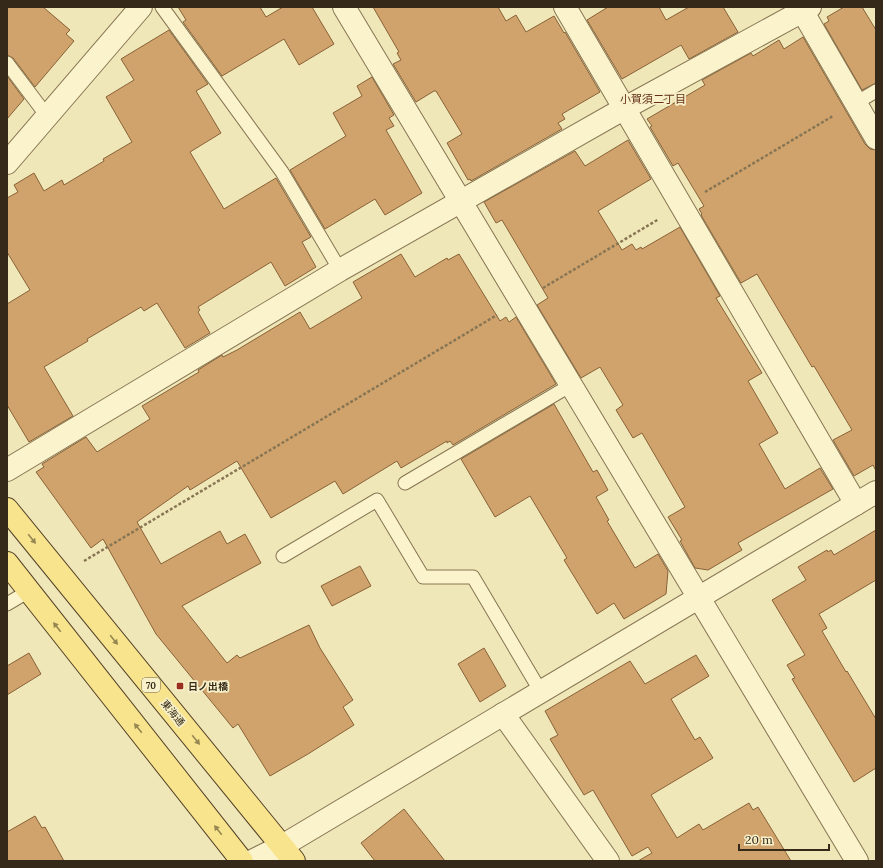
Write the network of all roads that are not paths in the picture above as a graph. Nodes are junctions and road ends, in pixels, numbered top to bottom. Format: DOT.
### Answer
graph roads {
  1 [pos="140,7"];
  2 [pos="162,7"];
  3 [pos="565,7"];
  4 [pos="804,8"];
  5 [pos="350,9"];
  6 [pos="7,63"];
  7 [pos="876,91"];
  8 [pos="856,103"];
  9 [pos="625,108"];
  10 [pos="47,116"];
  11 [pos="876,138"];
  12 [pos="7,163"];
  13 [pos="460,202"];
  14 [pos="340,270"];
  15 [pos="571,386"];
  16 [pos="7,470"];
  17 [pos="405,483"];
  18 [pos="876,492"];
  19 [pos="856,504"];
  20 [pos="7,509"];
  21 [pos="283,556"];
  22 [pos="7,563"];
  23 [pos="7,574"];
  24 [pos="29,591"];
  25 [pos="699,598"];
  26 [pos="7,604"];
  27 [pos="541,692"];
  28 [pos="503,714"];
  29 [pos="288,853"];
  30 [pos="242,861"];
  31 [pos="252,861"];
  32 [pos="608,861"];
  33 [pos="857,861"];
  1 -- 10 [label="street"];
  2 -- 14 [label="lane"];
  3 -- 9 [label="street"];
  4 -- 8 [label="street"];
  4 -- 9 [label="street"];
  5 -- 13 [label="street"];
  6 -- 10 [label="lane"];
  7 -- 8 [label="lane"];
  8 -- 11 [label="street"];
  9 -- 13 [label="street"];
  9 -- 19 [label="street"];
  10 -- 12 [label="street"];
  13 -- 14 [label="street"];
  13 -- 15 [label="street"];
  14 -- 16 [label="street"];
  15 -- 17 [label="lane"];
  15 -- 25 [label="street"];
  18 -- 19 [label="street"];
  19 -- 25 [label="street"];
  20 -- 29 [label="main road, 東海通 / 70, one-way"];
  21 -- 27 [label="lane"];
  22 -- 24 [label="main road"];
  23 -- 24 [label="street"];
  24 -- 26 [label="lane"];
  30 -- 24 [label="main road, one-way"];
  25 -- 27 [label="street"];
  25 -- 33 [label="street"];
  27 -- 28 [label="street"];
  28 -- 29 [label="street"];
  28 -- 32 [label="street"];
  29 -- 31 [label="street"];
}
